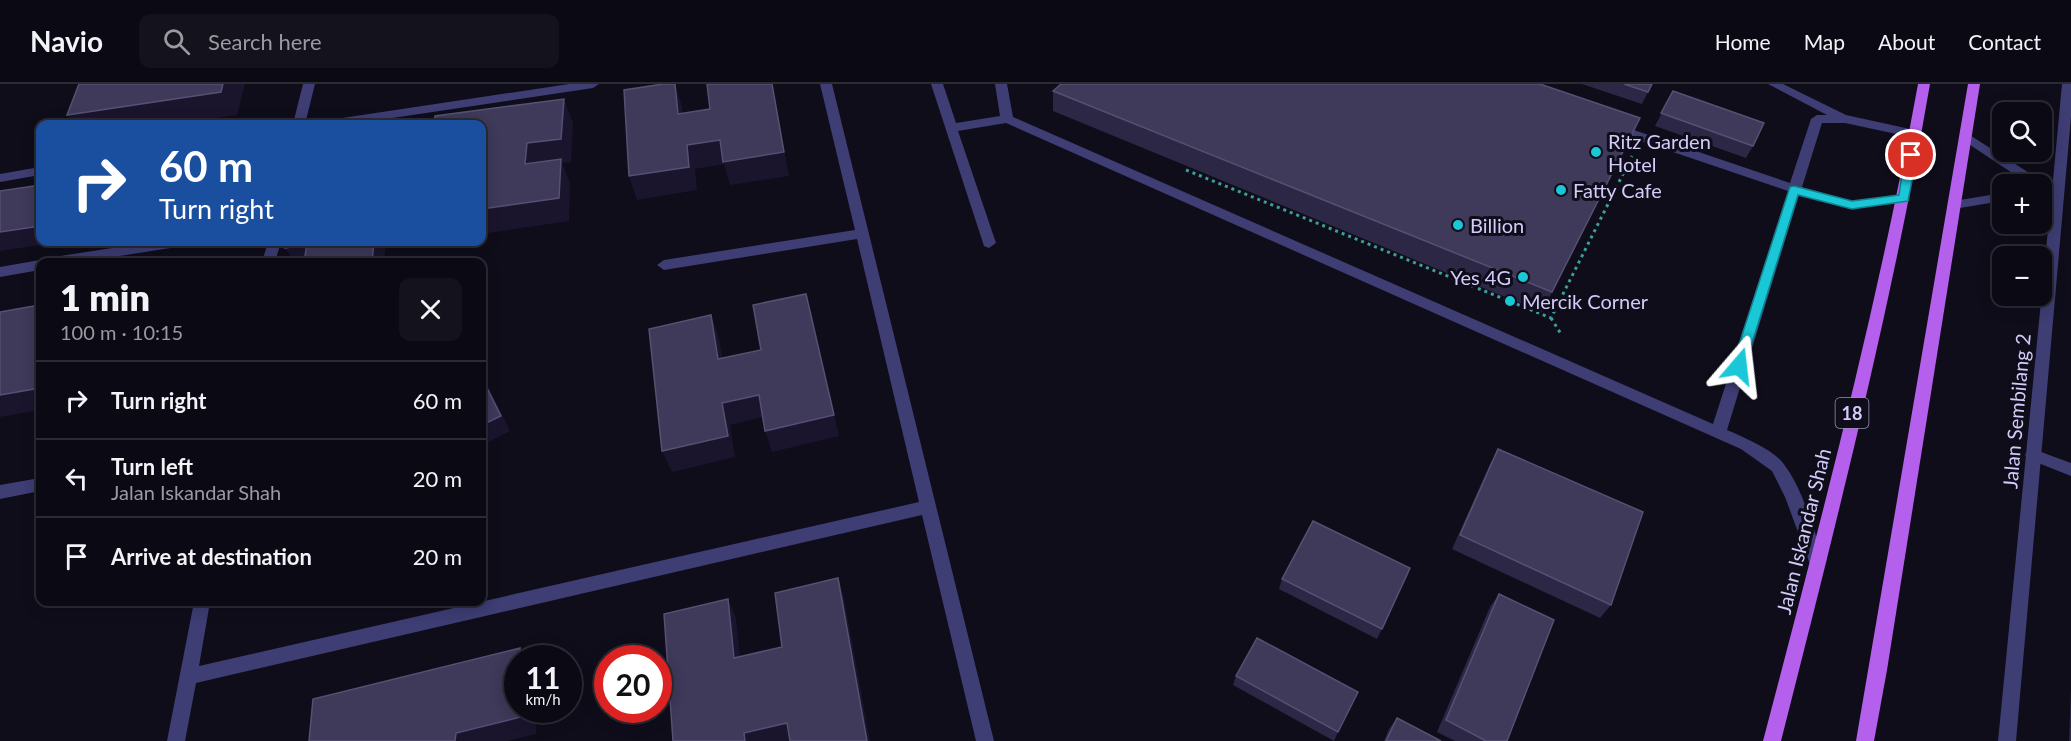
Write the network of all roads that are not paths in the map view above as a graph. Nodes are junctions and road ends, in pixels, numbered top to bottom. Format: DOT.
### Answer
graph roads {
  1 [pos="309,84"];
  2 [pos="593,84"];
  3 [pos="826,84"];
  4 [pos="937,84"];
  5 [pos="1001,84"];
  6 [pos="1774,84"];
  7 [pos="1924,84"];
  8 [pos="1974,84"];
  9 [pos="2068,84"];
  10 [pos="1007,119"];
  11 [pos="1845,119"];
  12 [pos="300,120"];
  13 [pos="354,120"];
  14 [pos="1599,122"];
  15 [pos="951,128"];
  16 [pos="1915,134"];
  17 [pos="1965,136"];
  18 [pos="36,172"];
  19 [pos="2022,174"];
  20 [pos="0,178"];
  21 [pos="1794,190"];
  22 [pos="2065,197"];
  23 [pos="1904,198"];
  24 [pos="1992,199"];
  25 [pos="1954,205"];
  26 [pos="862,234"];
  27 [pos="989,243"];
  28 [pos="152,246"];
  29 [pos="79,258"];
  30 [pos="36,266"];
  31 [pos="664,266"];
  32 [pos="0,272"];
  33 [pos="1718,433"];
  34 [pos="2033,455"];
  35 [pos="2071,470"];
  36 [pos="36,485"];
  37 [pos="0,492"];
  38 [pos="929,507"];
  39 [pos="1817,562"];
  40 [pos="201,606"];
  41 [pos="188,677"];
  42 [pos="177,741"];
  43 [pos="985,741"];
  44 [pos="1772,741"];
  45 [pos="1865,741"];
  46 [pos="2007,741"];
  1 -- 12 [label="street"];
  2 -- 13 [label="street"];
  3 -- 26 [label="street"];
  4 -- 15 [label="street"];
  5 -- 10 [label="street"];
  6 -- 11 [label="street"];
  7 -- 16 [label="main road, Jalan Iskandar Shah / 18"];
  8 -- 17 [label="main road"];
  9 -- 22 [label="street, Jalan Sembilang 2"];
  10 -- 15 [label="street"];
  10 -- 33 [label="street"];
  11 -- 16 [label="street"];
  11 -- 21 [label="street"];
  14 -- 21 [label="street"];
  15 -- 27 [label="street"];
  16 -- 23 [label="main road, Jalan Iskandar Shah / 18"];
  17 -- 19 [label="street"];
  17 -- 25 [label="main road"];
  18 -- 20 [label="street"];
  21 -- 23 [label="street"];
  21 -- 33 [label="street"];
  22 -- 34 [label="street, Jalan Sembilang 2"];
  23 -- 39 [label="main road, Jalan Iskandar Shah / 18"];
  24 -- 25 [label="street"];
  25 -- 45 [label="main road"];
  26 -- 31 [label="street"];
  26 -- 38 [label="street"];
  28 -- 29 [label="street"];
  30 -- 32 [label="street"];
  33 -- 39 [label="street"];
  34 -- 35 [label="street"];
  34 -- 46 [label="street, Jalan Sembilang 2"];
  36 -- 37 [label="street"];
  38 -- 41 [label="street"];
  38 -- 43 [label="street"];
  39 -- 44 [label="main road, Jalan Iskandar Shah / 18"];
  40 -- 41 [label="street"];
  41 -- 42 [label="street"];
}
